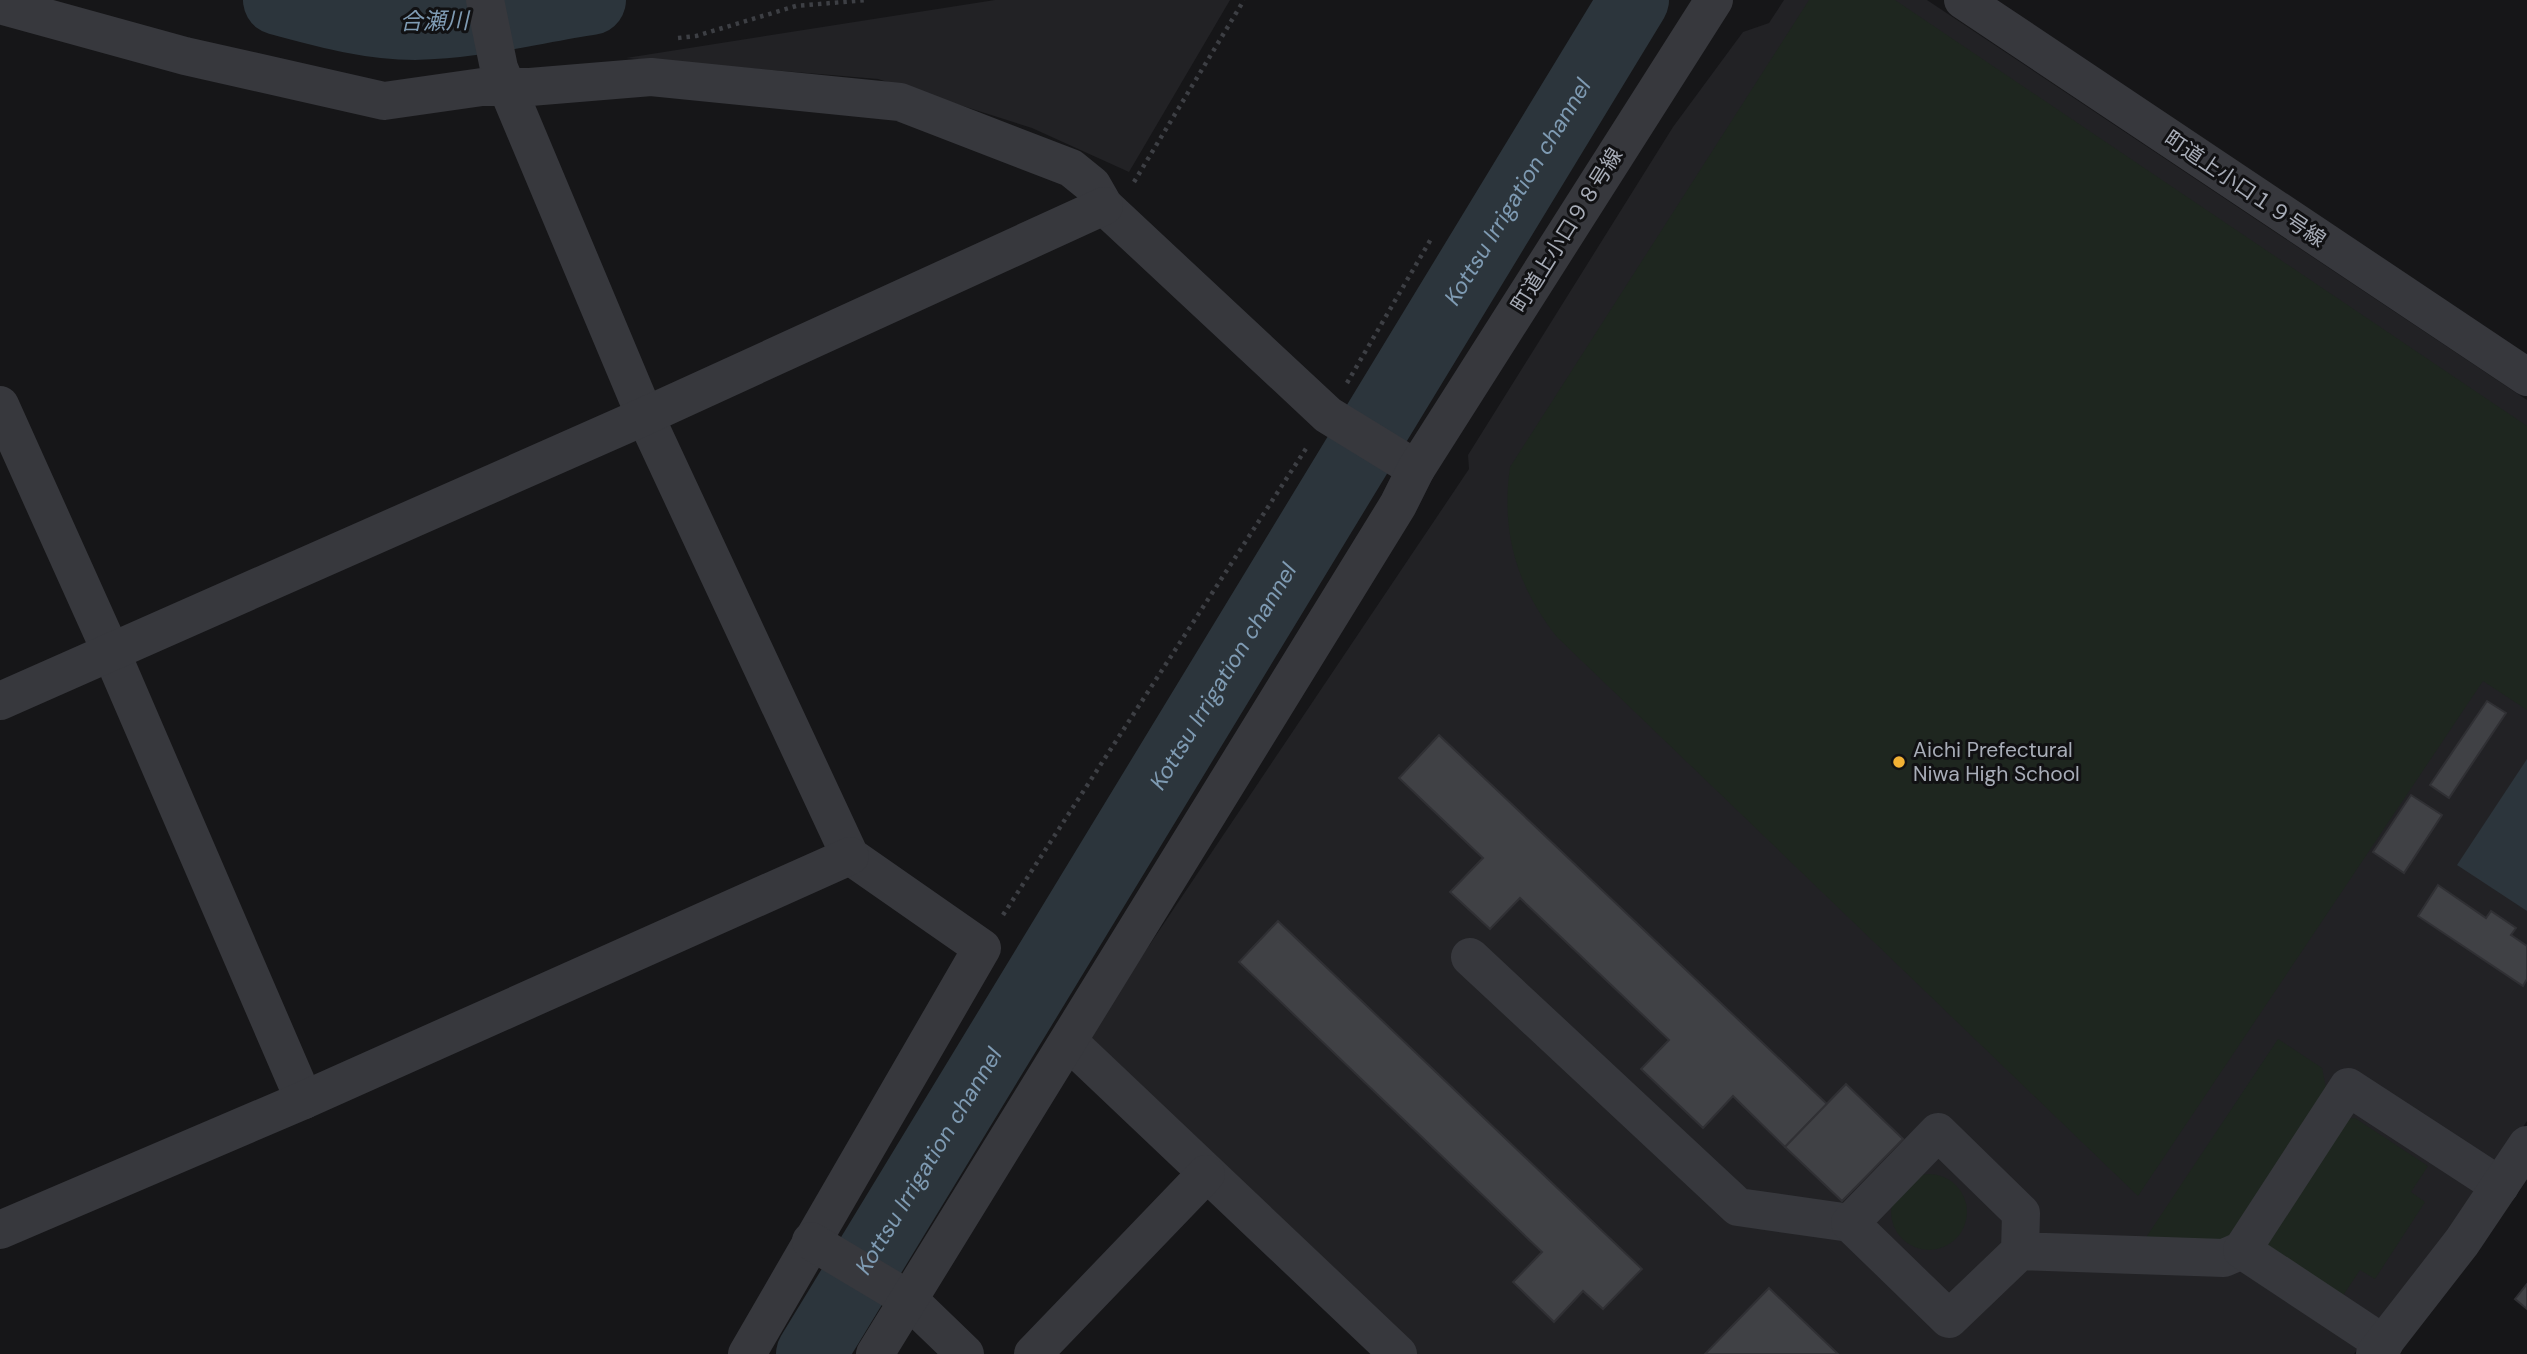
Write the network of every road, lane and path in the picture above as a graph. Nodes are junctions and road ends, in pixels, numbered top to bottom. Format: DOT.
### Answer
graph roads {
  1 [pos="485,0"];
  2 [pos="866,0"];
  3 [pos="1244,0"];
  4 [pos="1714,0"];
  5 [pos="1963,0"];
  6 [pos="0,5"];
  7 [pos="673,38"];
  8 [pos="501,72"];
  9 [pos="1114,199"];
  10 [pos="1431,239"];
  11 [pos="2527,377"];
  12 [pos="0,405"];
  13 [pos="645,416"];
  14 [pos="1333,418"];
  15 [pos="1411,463"];
  16 [pos="111,652"];
  17 [pos="0,701"];
  18 [pos="850,856"];
  19 [pos="982,948"];
  20 [pos="1470,957"];
  21 [pos="1069,1042"];
  22 [pos="304,1100"];
  23 [pos="2527,1146"];
  24 [pos="1206,1174"];
  25 [pos="2500,1186"];
  26 [pos="1850,1223"];
  27 [pos="0,1230"];
  28 [pos="810,1241"];
  29 [pos="2242,1250"];
  30 [pos="2020,1251"];
  31 [pos="908,1299"];
  32 [pos="2380,1349"];
  33 [pos="747,1354"];
  34 [pos="874,1354"];
  35 [pos="965,1354"];
  36 [pos="1033,1354"];
  37 [pos="1398,1354"];
  1 -- 8 [label="street"];
  2 -- 7 [label="path"];
  3 -- 9 [label="path"];
  4 -- 15 [label="street, 町道上小口９８号線"];
  5 -- 11 [label="street, 町道上小口１９号線"];
  6 -- 8 [label="street"];
  8 -- 9 [label="street"];
  8 -- 13 [label="street"];
  9 -- 13 [label="street"];
  9 -- 14 [label="street"];
  10 -- 14 [label="path"];
  12 -- 16 [label="street"];
  13 -- 16 [label="street"];
  13 -- 18 [label="street"];
  14 -- 15 [label="street"];
  14 -- 19 [label="path"];
  15 -- 21 [label="street, 町道上小口９８号線"];
  16 -- 17 [label="street"];
  16 -- 22 [label="street"];
  18 -- 19 [label="street"];
  18 -- 22 [label="street"];
  19 -- 28 [label="street"];
  20 -- 26 [label="street"];
  21 -- 24 [label="street"];
  21 -- 31 [label="street, 町道上小口９８号線"];
  22 -- 27 [label="street"];
  23 -- 25 [label="street"];
  24 -- 36 [label="street"];
  24 -- 37 [label="street"];
  25 -- 29 [label="street"];
  25 -- 32 [label="street"];
  26 -- 30 [label="street"];
  26 -- 30 [label="street"];
  28 -- 31 [label="street"];
  28 -- 33 [label="street"];
  29 -- 30 [label="street"];
  29 -- 32 [label="street"];
  31 -- 34 [label="street, 町道上小口９８号線"];
  31 -- 35 [label="street"];
}
